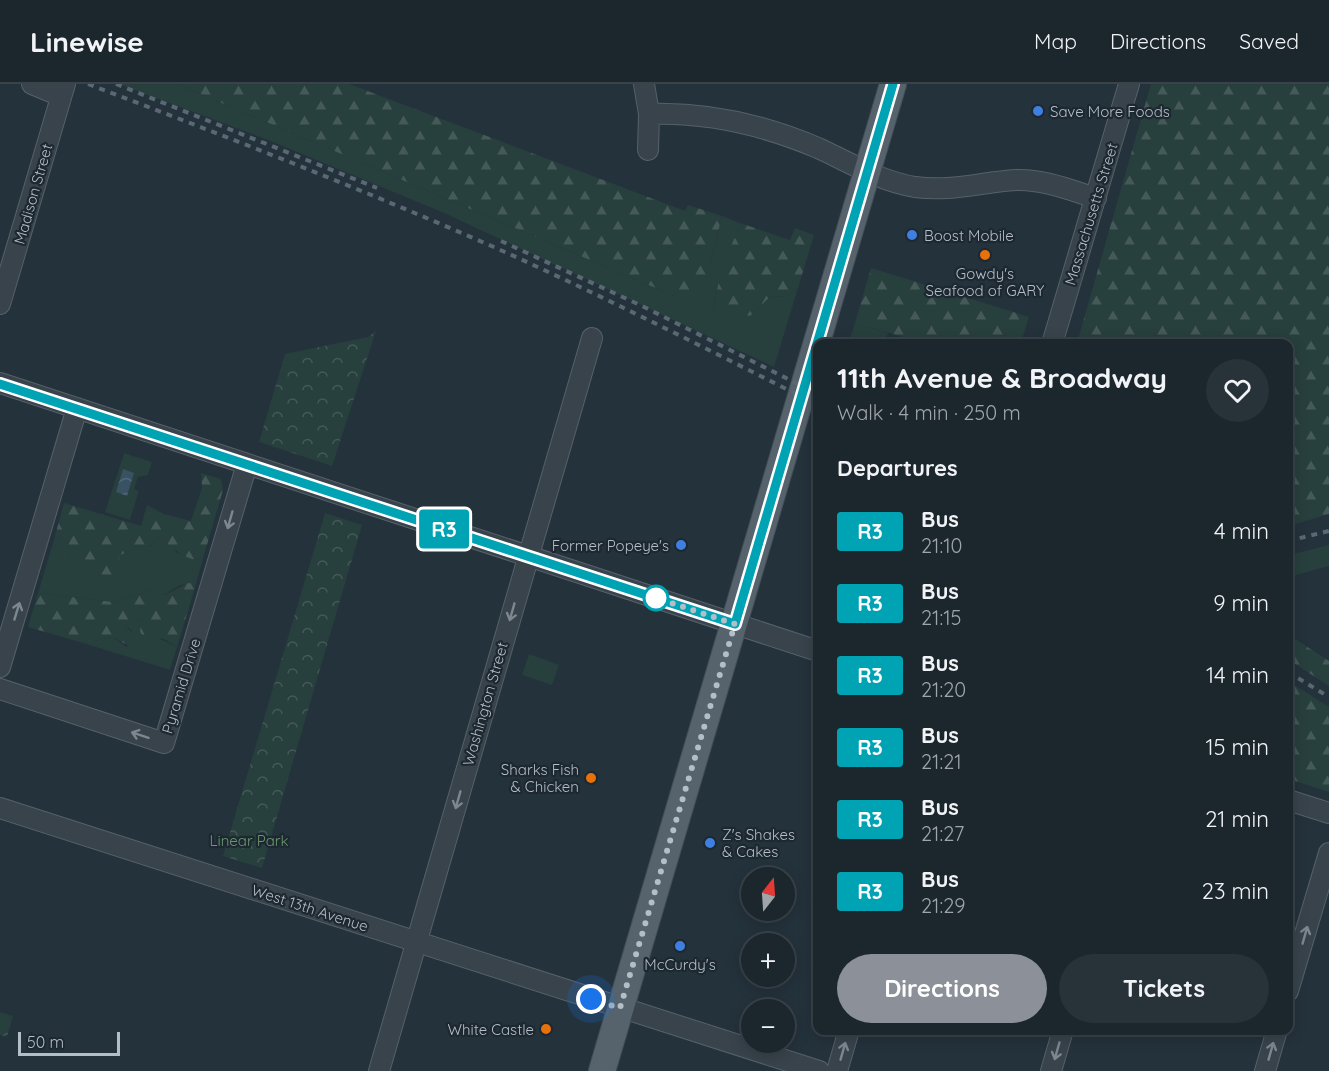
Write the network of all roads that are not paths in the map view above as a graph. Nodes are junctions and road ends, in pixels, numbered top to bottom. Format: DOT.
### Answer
graph roads {
  1 [pos="32,84"];
  2 [pos="644,84"];
  3 [pos="893,84"];
  4 [pos="1129,84"];
  5 [pos="63,90"];
  6 [pos="649,114"];
  7 [pos="648,150"];
  8 [pos="866,173"];
  9 [pos="1095,198"];
  10 [pos="0,304"];
  11 [pos="592,338"];
  12 [pos="818,339"];
  13 [pos="1053,339"];
  14 [pos="813,355"];
  15 [pos="0,384"];
  16 [pos="77,408"];
  17 [pos="247,464"];
  18 [pos="528,556"];
  19 [pos="735,624"];
  20 [pos="813,649"];
  21 [pos="0,667"];
  22 [pos="0,689"];
  23 [pos="1293,802"];
  24 [pos="0,808"];
  25 [pos="1329,813"];
  26 [pos="1329,853"];
  27 [pos="416,942"];
  28 [pos="1293,975"];
  29 [pos="620,1008"];
  30 [pos="848,1035"];
  31 [pos="1062,1035"];
  32 [pos="1276,1035"];
  33 [pos="379,1071"];
  34 [pos="602,1071"];
  35 [pos="819,1071"];
  36 [pos="837,1071"];
  37 [pos="1051,1071"];
  38 [pos="1265,1071"];
  1 -- 5 [label="street"];
  2 -- 6 [label="street"];
  3 -- 8 [label="main road"];
  4 -- 9 [label="street, Massachusetts Street"];
  5 -- 10 [label="street, Madison Street"];
  6 -- 7 [label="street"];
  6 -- 8 [label="street"];
  8 -- 9 [label="street"];
  8 -- 12 [label="main road"];
  9 -- 13 [label="street, Massachusetts Street"];
  11 -- 18 [label="street, Washington Street"];
  14 -- 19 [label="main road"];
  15 -- 16 [label="street"];
  16 -- 17 [label="street"];
  21 -- 16 [label="street, one-way"];
  17 -- 18 [label="street"];
  17 -- 22 [label="street, Pyramid Drive, one-way"];
  18 -- 19 [label="street"];
  18 -- 27 [label="street, Washington Street, one-way"];
  19 -- 20 [label="street"];
  19 -- 29 [label="main road"];
  23 -- 25 [label="street"];
  24 -- 27 [label="street, West 13th Avenue"];
  28 -- 26 [label="street, one-way"];
  27 -- 29 [label="street, West 13th Avenue"];
  27 -- 33 [label="street, Washington Street"];
  29 -- 34 [label="main road"];
  29 -- 35 [label="street, West 13th Avenue"];
  36 -- 30 [label="street, one-way"];
  31 -- 37 [label="street, one-way"];
  38 -- 32 [label="street, one-way"];
}
